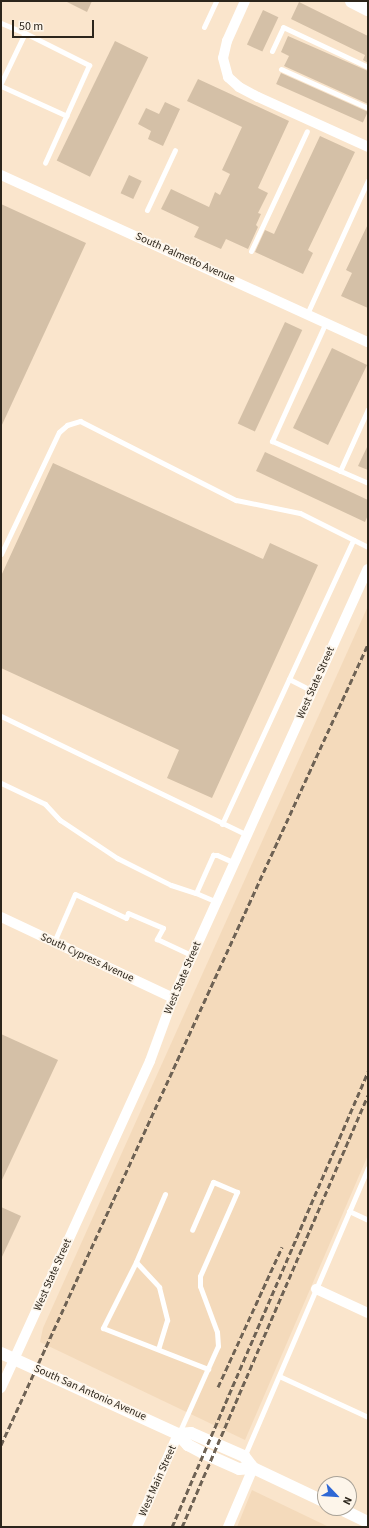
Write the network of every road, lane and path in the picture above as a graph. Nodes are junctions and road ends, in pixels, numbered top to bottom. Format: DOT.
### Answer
graph roads {
  1 [pos="216,1"];
  2 [pos="245,1"];
  3 [pos="352,1"];
  4 [pos="368,9"];
  5 [pos="1,23"];
  6 [pos="204,27"];
  7 [pos="25,33"];
  8 [pos="272,51"];
  9 [pos="368,67"];
  10 [pos="281,68"];
  11 [pos="1,83"];
  12 [pos="1,86"];
  13 [pos="368,108"];
  14 [pos="67,116"];
  15 [pos="307,131"];
  16 [pos="368,147"];
  17 [pos="175,150"];
  18 [pos="45,163"];
  19 [pos="1,175"];
  20 [pos="368,180"];
  21 [pos="147,210"];
  22 [pos="251,251"];
  23 [pos="307,314"];
  24 [pos="326,322"];
  25 [pos="368,342"];
  26 [pos="368,409"];
  27 [pos="340,471"];
  28 [pos="368,484"];
  29 [pos="353,540"];
  30 [pos="368,547"];
  31 [pos="1,554"];
  32 [pos="368,569"];
  33 [pos="289,679"];
  34 [pos="313,691"];
  35 [pos="1,716"];
  36 [pos="1,783"];
  37 [pos="222,824"];
  38 [pos="247,835"];
  39 [pos="235,863"];
  40 [pos="196,893"];
  41 [pos="217,902"];
  42 [pos="2,919"];
  43 [pos="54,942"];
  44 [pos="192,956"];
  45 [pos="173,998"];
  46 [pos="368,1167"];
  47 [pos="165,1194"];
  48 [pos="349,1211"];
  49 [pos="368,1220"];
  50 [pos="192,1230"];
  51 [pos="136,1262"];
  52 [pos="316,1289"];
  53 [pos="368,1313"];
  54 [pos="158,1349"];
  55 [pos="1,1353"];
  56 [pos="15,1359"];
  57 [pos="208,1369"];
  58 [pos="279,1376"];
  59 [pos="1,1388"];
  60 [pos="368,1417"];
  61 [pos="178,1434"];
  62 [pos="244,1456"];
  63 [pos="253,1468"];
  64 [pos="239,1469"];
  65 [pos="317,1498"];
  66 [pos="356,1516"];
  67 [pos="368,1522"];
  68 [pos="137,1527"];
  69 [pos="228,1527"];
  1 -- 6 [label="lane"];
  2 -- 16 [label="street"];
  3 -- 4 [label="main road"];
  5 -- 7 [label="lane"];
  7 -- 11 [label="lane"];
  7 -- 14 [label="lane"];
  8 -- 9 [label="lane"];
  10 -- 13 [label="lane"];
  12 -- 14 [label="lane"];
  14 -- 18 [label="lane"];
  15 -- 22 [label="lane"];
  17 -- 21 [label="lane"];
  19 -- 23 [label="street, South Palmetto Avenue"];
  20 -- 23 [label="lane"];
  23 -- 24 [label="street, South Palmetto Avenue"];
  24 -- 25 [label="street, South Palmetto Avenue"];
  24 -- 27 [label="lane"];
  26 -- 27 [label="lane"];
  27 -- 28 [label="lane"];
  29 -- 30 [label="lane"];
  29 -- 31 [label="lane"];
  29 -- 33 [label="lane"];
  32 -- 34 [label="street, West State Street"];
  33 -- 34 [label="lane"];
  33 -- 37 [label="lane"];
  34 -- 38 [label="street, West State Street"];
  35 -- 37 [label="lane"];
  36 -- 40 [label="lane"];
  37 -- 38 [label="lane"];
  38 -- 39 [label="street, West State Street"];
  39 -- 40 [label="lane"];
  39 -- 41 [label="street, West State Street"];
  40 -- 41 [label="lane"];
  41 -- 44 [label="street, West State Street"];
  42 -- 43 [label="street, South Cypress Avenue"];
  43 -- 44 [label="lane"];
  43 -- 45 [label="street, South Cypress Avenue"];
  44 -- 45 [label="street, West State Street"];
  45 -- 56 [label="street, West State Street"];
  46 -- 48 [label="lane"];
  47 -- 51 [label="lane"];
  48 -- 49 [label="lane"];
  48 -- 52 [label="lane"];
  50 -- 57 [label="lane"];
  51 -- 54 [label="lane"];
  51 -- 54 [label="lane"];
  52 -- 53 [label="street"];
  52 -- 58 [label="lane"];
  54 -- 57 [label="lane"];
  55 -- 56 [label="street, South San Antonio Avenue"];
  56 -- 59 [label="street, West State Street"];
  56 -- 61 [label="street, South San Antonio Avenue"];
  57 -- 61 [label="lane"];
  58 -- 60 [label="lane"];
  58 -- 62 [label="lane"];
  61 -- 62 [label="street, South San Antonio Avenue"];
  61 -- 64 [label="street, South San Antonio Avenue"];
  61 -- 68 [label="street, West Main Street"];
  62 -- 63 [label="street, South San Antonio Avenue"];
  62 -- 64 [label="lane"];
  63 -- 64 [label="street, South San Antonio Avenue"];
  63 -- 65 [label="street, South San Antonio Avenue"];
  63 -- 69 [label="street"];
  66 -- 67 [label="street"];
}
